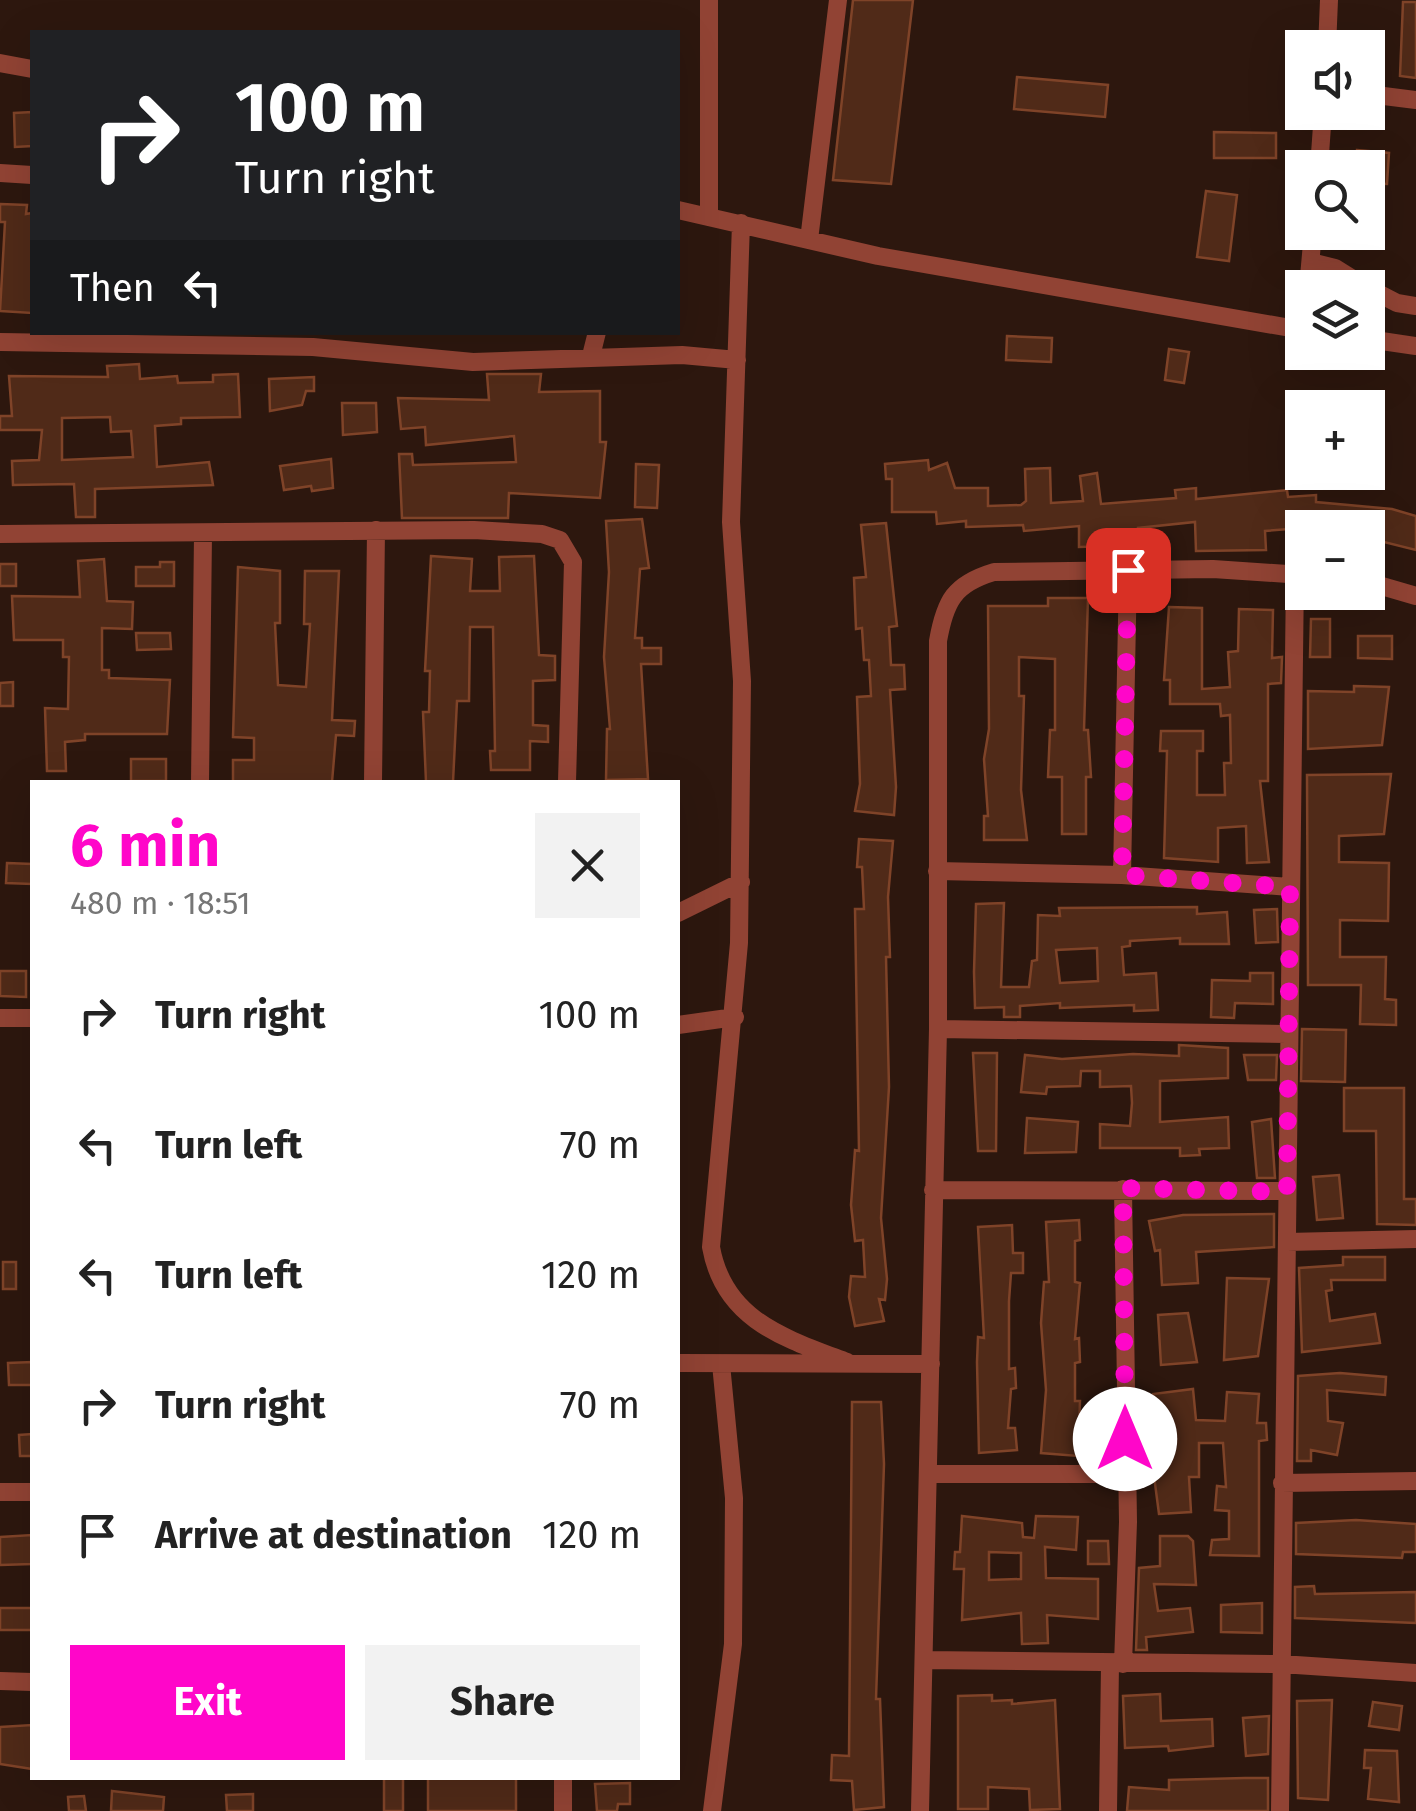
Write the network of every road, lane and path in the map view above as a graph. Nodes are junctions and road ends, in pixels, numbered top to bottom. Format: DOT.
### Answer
graph roads {
  1 [pos="709,0"];
  2 [pos="838,0"];
  3 [pos="1329,0"];
  4 [pos="1328,30"];
  5 [pos="0,62"];
  6 [pos="30,69"];
  7 [pos="1385,96"];
  8 [pos="1416,100"];
  9 [pos="0,173"];
  10 [pos="30,175"];
  11 [pos="680,210"];
  12 [pos="709,217"];
  13 [pos="741,223"];
  14 [pos="808,240"];
  15 [pos="1312,250"];
  16 [pos="1311,262"];
  17 [pos="1310,270"];
  18 [pos="1336,270"];
  19 [pos="1385,298"];
  20 [pos="1416,306"];
  21 [pos="1285,327"];
  22 [pos="596,335"];
  23 [pos="0,342"];
  24 [pos="1385,342"];
  25 [pos="1416,346"];
  26 [pos="591,356"];
  27 [pos="737,360"];
  28 [pos="376,530"];
  29 [pos="0,534"];
  30 [pos="202,535"];
  31 [pos="1128,570"];
  32 [pos="1285,574"];
  33 [pos="1385,587"];
  34 [pos="1416,596"];
  35 [pos="1297,610"];
  36 [pos="200,780"];
  37 [pos="374,780"];
  38 [pos="567,780"];
  39 [pos="937,871"];
  40 [pos="1122,875"];
  41 [pos="740,882"];
  42 [pos="1290,887"];
  43 [pos="680,912"];
  44 [pos="735,1017"];
  45 [pos="0,1018"];
  46 [pos="30,1018"];
  47 [pos="680,1026"];
  48 [pos="938,1029"];
  49 [pos="1288,1034"];
  50 [pos="1123,1188"];
  51 [pos="932,1190"];
  52 [pos="1287,1192"];
  53 [pos="1416,1239"];
  54 [pos="1287,1242"];
  55 [pos="680,1362"];
  56 [pos="847,1362"];
  57 [pos="721,1364"];
  58 [pos="930,1364"];
  59 [pos="1416,1472"];
  60 [pos="928,1474"];
  61 [pos="1125,1474"];
  62 [pos="1416,1482"];
  63 [pos="1282,1483"];
  64 [pos="0,1492"];
  65 [pos="30,1492"];
  66 [pos="924,1660"];
  67 [pos="1116,1664"];
  68 [pos="1281,1664"];
  69 [pos="1416,1673"];
  70 [pos="0,1681"];
  71 [pos="30,1682"];
  72 [pos="563,1780"];
  73 [pos="563,1811"];
  74 [pos="712,1811"];
  75 [pos="920,1811"];
  76 [pos="1108,1811"];
  77 [pos="1280,1811"];
  1 -- 12 [label="street"];
  2 -- 14 [label="street"];
  3 -- 4 [label="street"];
  5 -- 6 [label="street"];
  7 -- 8 [label="street"];
  9 -- 10 [label="street"];
  11 -- 12 [label="street"];
  12 -- 13 [label="street"];
  13 -- 14 [label="street"];
  13 -- 27 [label="street"];
  14 -- 21 [label="street"];
  15 -- 16 [label="street"];
  16 -- 17 [label="street"];
  16 -- 18 [label="street"];
  19 -- 20 [label="street"];
  22 -- 26 [label="street"];
  23 -- 26 [label="street"];
  24 -- 25 [label="street"];
  26 -- 27 [label="street"];
  27 -- 41 [label="street"];
  28 -- 30 [label="street"];
  28 -- 37 [label="street"];
  28 -- 38 [label="street"];
  29 -- 30 [label="street"];
  30 -- 36 [label="street"];
  31 -- 32 [label="street"];
  31 -- 39 [label="street"];
  31 -- 40 [label="street"];
  33 -- 34 [label="street"];
  35 -- 42 [label="street"];
  39 -- 40 [label="street"];
  39 -- 48 [label="street"];
  40 -- 42 [label="street"];
  41 -- 43 [label="street"];
  41 -- 44 [label="street"];
  42 -- 49 [label="street"];
  44 -- 47 [label="street"];
  44 -- 56 [label="street"];
  45 -- 46 [label="street"];
  48 -- 49 [label="street"];
  48 -- 51 [label="street"];
  49 -- 52 [label="street"];
  50 -- 51 [label="street"];
  50 -- 52 [label="street"];
  50 -- 61 [label="street"];
  51 -- 58 [label="street"];
  52 -- 54 [label="street"];
  53 -- 54 [label="street"];
  54 -- 63 [label="street"];
  55 -- 57 [label="street"];
  56 -- 57 [label="street"];
  56 -- 58 [label="street"];
  57 -- 74 [label="street"];
  58 -- 60 [label="street"];
  59 -- 62 [label="street"];
  60 -- 61 [label="street"];
  60 -- 66 [label="street"];
  61 -- 67 [label="street"];
  62 -- 63 [label="street"];
  63 -- 68 [label="street"];
  64 -- 65 [label="street"];
  66 -- 67 [label="street"];
  66 -- 75 [label="street"];
  67 -- 68 [label="street"];
  67 -- 76 [label="street"];
  68 -- 69 [label="street"];
  68 -- 77 [label="street"];
  70 -- 71 [label="street"];
  72 -- 73 [label="street"];
}
